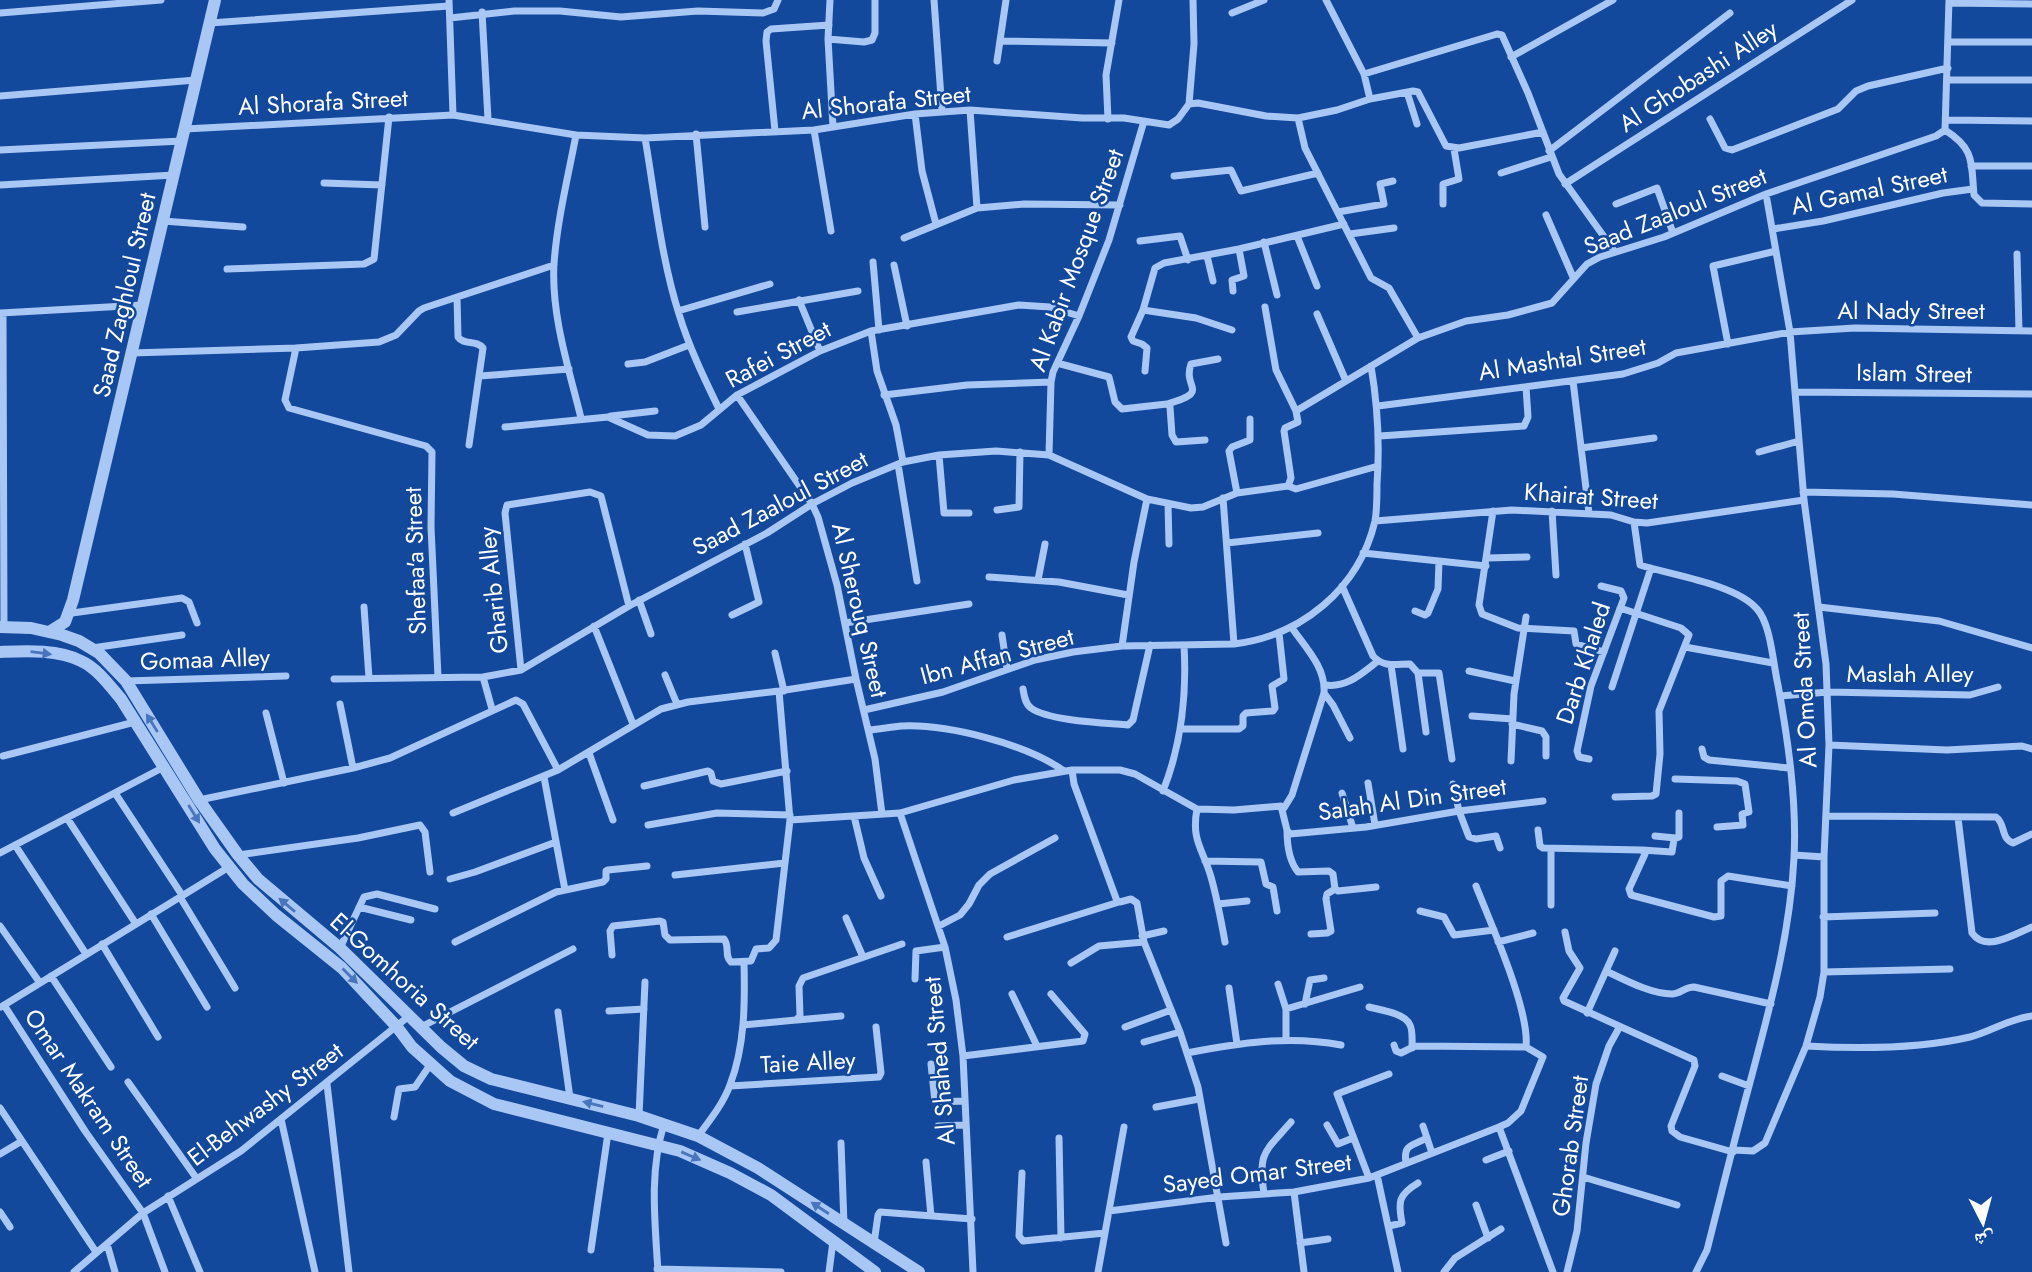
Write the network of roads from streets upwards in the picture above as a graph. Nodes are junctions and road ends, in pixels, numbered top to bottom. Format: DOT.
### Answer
graph roads {
  1 [pos="161,0"];
  2 [pos="215,0"];
  3 [pos="700,0"];
  4 [pos="778,0"];
  5 [pos="830,0"];
  6 [pos="875,0"];
  7 [pos="933,0"];
  8 [pos="1006,0"];
  9 [pos="1118,0"];
  10 [pos="1193,0"];
  11 [pos="1264,0"];
  12 [pos="1326,0"];
  13 [pos="1613,0"];
  14 [pos="1852,0"];
  15 [pos="1949,2"];
  16 [pos="449,3"];
  17 [pos="2032,4"];
  18 [pos="698,10"];
  19 [pos="482,12"];
  20 [pos="0,13"];
  21 [pos="1232,13"];
  22 [pos="1731,13"];
  23 [pos="450,18"];
  24 [pos="210,23"];
  25 [pos="829,24"];
  26 [pos="828,39"];
  27 [pos="1000,41"];
  28 [pos="1949,42"];
  29 [pos="2032,42"];
  30 [pos="1112,43"];
  31 [pos="1511,57"];
  32 [pos="997,61"];
  33 [pos="1948,68"];
  34 [pos="1364,74"];
  35 [pos="196,80"];
  36 [pos="1948,80"];
  37 [pos="2032,80"];
  38 [pos="1407,92"];
  39 [pos="0,96"];
  40 [pos="1370,99"];
  41 [pos="1189,104"];
  42 [pos="970,110"];
  43 [pos="942,111"];
  44 [pos="915,114"];
  45 [pos="453,115"];
  46 [pos="389,117"];
  47 [pos="1298,118"];
  48 [pos="488,119"];
  49 [pos="1108,119"];
  50 [pos="1710,119"];
  51 [pos="1947,120"];
  52 [pos="1144,121"];
  53 [pos="2032,121"];
  54 [pos="1417,124"];
  55 [pos="833,127"];
  56 [pos="814,130"];
  57 [pos="1945,130"];
  58 [pos="775,131"];
  59 [pos="1543,132"];
  60 [pos="696,134"];
  61 [pos="183,135"];
  62 [pos="576,135"];
  63 [pos="645,138"];
  64 [pos="1454,149"];
  65 [pos="0,150"];
  66 [pos="1550,154"];
  67 [pos="1971,166"];
  68 [pos="2032,166"];
  69 [pos="1318,173"];
  70 [pos="1501,173"];
  71 [pos="174,175"];
  72 [pos="1174,176"];
  73 [pos="1393,181"];
  74 [pos="324,183"];
  75 [pos="1565,184"];
  76 [pos="0,185"];
  77 [pos="382,185"];
  78 [pos="1973,189"];
  79 [pos="1766,194"];
  80 [pos="1443,204"];
  81 [pos="1616,204"];
  82 [pos="2032,204"];
  83 [pos="1120,205"];
  84 [pos="977,208"];
  85 [pos="1338,212"];
  86 [pos="1546,215"];
  87 [pos="163,221"];
  88 [pos="936,224"];
  89 [pos="1344,224"];
  90 [pos="243,227"];
  91 [pos="705,227"];
  92 [pos="1394,228"];
  93 [pos="1773,229"];
  94 [pos="831,232"];
  95 [pos="1673,233"];
  96 [pos="1350,234"];
  97 [pos="1297,236"];
  98 [pos="904,238"];
  99 [pos="1140,241"];
  100 [pos="1264,242"];
  101 [pos="1239,249"];
  102 [pos="1776,251"];
  103 [pos="1615,252"];
  104 [pos="2017,254"];
  105 [pos="1207,256"];
  106 [pos="1188,260"];
  107 [pos="873,262"];
  108 [pos="554,265"];
  109 [pos="894,265"];
  110 [pos="227,269"];
  111 [pos="1573,277"];
  112 [pos="1213,281"];
  113 [pos="770,284"];
  114 [pos="1317,286"];
  115 [pos="858,291"];
  116 [pos="1233,291"];
  117 [pos="1277,295"];
  118 [pos="457,297"];
  119 [pos="799,300"];
  120 [pos="143,305"];
  121 [pos="1265,307"];
  122 [pos="1143,310"];
  123 [pos="678,311"];
  124 [pos="737,312"];
  125 [pos="1,313"];
  126 [pos="1317,314"];
  127 [pos="1079,316"];
  128 [pos="907,326"];
  129 [pos="1232,330"];
  130 [pos="875,331"];
  131 [pos="2019,331"];
  132 [pos="2032,331"];
  133 [pos="1790,332"];
  134 [pos="1419,338"];
  135 [pos="1728,344"];
  136 [pos="689,345"];
  137 [pos="296,348"];
  138 [pos="820,351"];
  139 [pos="131,353"];
  140 [pos="1218,359"];
  141 [pos="1057,363"];
  142 [pos="628,364"];
  143 [pos="1371,366"];
  144 [pos="569,369"];
  145 [pos="1145,371"];
  146 [pos="480,376"];
  147 [pos="1346,381"];
  148 [pos="1051,382"];
  149 [pos="1573,382"];
  150 [pos="1526,387"];
  151 [pos="1795,392"];
  152 [pos="2032,394"];
  153 [pos="737,395"];
  154 [pos="884,395"];
  155 [pos="1167,404"];
  156 [pos="1378,406"];
  157 [pos="719,409"];
  158 [pos="655,411"];
  159 [pos="1296,411"];
  160 [pos="608,416"];
  161 [pos="581,418"];
  162 [pos="1250,419"];
  163 [pos="505,427"];
  164 [pos="1380,436"];
  165 [pos="1654,438"];
  166 [pos="1205,440"];
  167 [pos="1799,441"];
  168 [pos="469,445"];
  169 [pos="1581,448"];
  170 [pos="1020,452"];
  171 [pos="1759,452"];
  172 [pos="939,455"];
  173 [pos="1049,455"];
  174 [pos="900,463"];
  175 [pos="1378,466"];
  176 [pos="1288,486"];
  177 [pos="1237,493"];
  178 [pos="1804,496"];
  179 [pos="1223,498"];
  180 [pos="1147,499"];
  181 [pos="812,504"];
  182 [pos="1168,504"];
  183 [pos="2032,505"];
  184 [pos="997,510"];
  185 [pos="1493,511"];
  186 [pos="1552,511"];
  187 [pos="969,513"];
  188 [pos="1588,513"];
  189 [pos="1375,521"];
  190 [pos="1634,522"];
  191 [pos="1318,533"];
  192 [pos="1227,543"];
  193 [pos="746,544"];
  194 [pos="1045,544"];
  195 [pos="1169,544"];
  196 [pos="1363,553"];
  197 [pos="1527,557"];
  198 [pos="1487,561"];
  199 [pos="1439,562"];
  200 [pos="1651,568"];
  201 [pos="1556,575"];
  202 [pos="989,577"];
  203 [pos="1038,580"];
  204 [pos="917,581"];
  205 [pos="1342,586"];
  206 [pos="1601,586"];
  207 [pos="1128,595"];
  208 [pos="639,600"];
  209 [pos="970,604"];
  210 [pos="629,606"];
  211 [pos="73,607"];
  212 [pos="364,607"];
  213 [pos="1819,607"];
  214 [pos="1620,608"];
  215 [pos="1415,611"];
  216 [pos="1637,613"];
  217 [pos="732,615"];
  218 [pos="1526,617"];
  219 [pos="197,623"];
  220 [pos="845,623"];
  221 [pos="594,626"];
  222 [pos="2,627"];
  223 [pos="1292,628"];
  224 [pos="1523,628"];
  225 [pos="49,632"];
  226 [pos="1279,633"];
  227 [pos="651,634"];
  228 [pos="182,635"];
  229 [pos="1002,635"];
  230 [pos="84,644"];
  231 [pos="1234,644"];
  232 [pos="1150,645"];
  233 [pos="1184,645"];
  234 [pos="1122,646"];
  235 [pos="1685,647"];
  236 [pos="2032,648"];
  237 [pos="0,652"];
  238 [pos="1604,652"];
  239 [pos="775,653"];
  240 [pos="1378,662"];
  241 [pos="1773,663"];
  242 [pos="1391,665"];
  243 [pos="1007,669"];
  244 [pos="521,670"];
  245 [pos="1469,671"];
  246 [pos="1418,673"];
  247 [pos="665,675"];
  248 [pos="286,676"];
  249 [pos="438,677"];
  250 [pos="482,677"];
  251 [pos="369,678"];
  252 [pos="334,679"];
  253 [pos="856,679"];
  254 [pos="126,681"];
  255 [pos="1515,681"];
  256 [pos="1612,687"];
  257 [pos="1998,687"];
  258 [pos="1023,688"];
  259 [pos="1324,689"];
  260 [pos="781,691"];
  261 [pos="1828,692"];
  262 [pos="1780,696"];
  263 [pos="340,704"];
  264 [pos="677,704"];
  265 [pos="492,709"];
  266 [pos="864,710"];
  267 [pos="267,713"];
  268 [pos="1472,716"];
  269 [pos="1512,721"];
  270 [pos="135,722"];
  271 [pos="633,724"];
  272 [pos="1181,729"];
  273 [pos="869,730"];
  274 [pos="1426,732"];
  275 [pos="1350,738"];
  276 [pos="1829,745"];
  277 [pos="1403,749"];
  278 [pos="1702,749"];
  279 [pos="2032,749"];
  280 [pos="589,753"];
  281 [pos="3,756"];
  282 [pos="1546,756"];
  283 [pos="1589,759"];
  284 [pos="1452,760"];
  285 [pos="1511,761"];
  286 [pos="1738,764"];
  287 [pos="164,766"];
  288 [pos="353,768"];
  289 [pos="1789,768"];
  290 [pos="1068,770"];
  291 [pos="558,771"];
  292 [pos="787,771"];
  293 [pos="544,777"];
  294 [pos="1675,779"];
  295 [pos="1737,780"];
  296 [pos="284,783"];
  297 [pos="1368,783"];
  298 [pos="1452,783"];
  299 [pos="644,786"];
  300 [pos="1163,791"];
  301 [pos="115,793"];
  302 [pos="1342,793"];
  303 [pos="1615,797"];
  304 [pos="199,800"];
  305 [pos="1543,801"];
  306 [pos="1284,808"];
  307 [pos="1197,809"];
  308 [pos="1459,811"];
  309 [pos="453,813"];
  310 [pos="900,813"];
  311 [pos="1679,813"];
  312 [pos="883,814"];
  313 [pos="854,816"];
  314 [pos="1826,816"];
  315 [pos="67,818"];
  316 [pos="790,818"];
  317 [pos="1958,818"];
  318 [pos="613,820"];
  319 [pos="648,825"];
  320 [pos="1375,825"];
  321 [pos="1717,827"];
  322 [pos="1353,828"];
  323 [pos="1287,830"];
  324 [pos="1538,830"];
  325 [pos="2032,834"];
  326 [pos="1655,836"];
  327 [pos="1055,838"];
  328 [pos="1675,838"];
  329 [pos="556,842"];
  330 [pos="15,845"];
  331 [pos="1500,848"];
  332 [pos="1551,849"];
  333 [pos="1642,850"];
  334 [pos="0,853"];
  335 [pos="238,855"];
  336 [pos="1794,855"];
  337 [pos="1824,857"];
  338 [pos="1205,861"];
  339 [pos="785,863"];
  340 [pos="647,866"];
  341 [pos="229,867"];
  342 [pos="430,872"];
  343 [pos="675,874"];
  344 [pos="450,879"];
  345 [pos="1476,886"];
  346 [pos="1792,886"];
  347 [pos="1376,887"];
  348 [pos="1335,889"];
  349 [pos="565,890"];
  350 [pos="181,896"];
  351 [pos="881,897"];
  352 [pos="1247,901"];
  353 [pos="1119,902"];
  354 [pos="1218,904"];
  355 [pos="1551,905"];
  356 [pos="359,907"];
  357 [pos="435,909"];
  358 [pos="1277,911"];
  359 [pos="1420,912"];
  360 [pos="1935,913"];
  361 [pos="152,914"];
  362 [pos="1823,917"];
  363 [pos="846,918"];
  364 [pos="411,920"];
  365 [pos="136,924"];
  366 [pos="0,926"];
  367 [pos="939,926"];
  368 [pos="2032,927"];
  369 [pos="1494,930"];
  370 [pos="1164,932"];
  371 [pos="1565,932"];
  372 [pos="1533,933"];
  373 [pos="1311,934"];
  374 [pos="1007,937"];
  375 [pos="1143,939"];
  376 [pos="455,942"];
  377 [pos="1225,942"];
  378 [pos="1498,942"];
  379 [pos="102,944"];
  380 [pos="902,944"];
  381 [pos="945,947"];
  382 [pos="340,948"];
  383 [pos="573,949"];
  384 [pos="1615,951"];
  385 [pos="86,954"];
  386 [pos="612,955"];
  387 [pos="863,957"];
  388 [pos="744,962"];
  389 [pos="1071,963"];
  390 [pos="1950,969"];
  391 [pos="1606,971"];
  392 [pos="1824,972"];
  393 [pos="51,976"];
  394 [pos="1324,978"];
  395 [pos="915,979"];
  396 [pos="645,982"];
  397 [pos="40,983"];
  398 [pos="1278,984"];
  399 [pos="1360,987"];
  400 [pos="235,988"];
  401 [pos="1229,988"];
  402 [pos="1012,994"];
  403 [pos="1051,994"];
  404 [pos="1305,1004"];
  405 [pos="1771,1004"];
  406 [pos="2,1006"];
  407 [pos="207,1007"];
  408 [pos="1369,1007"];
  409 [pos="643,1009"];
  410 [pos="1286,1009"];
  411 [pos="1171,1010"];
  412 [pos="609,1011"];
  413 [pos="558,1012"];
  414 [pos="1587,1013"];
  415 [pos="410,1015"];
  416 [pos="841,1016"];
  417 [pos="2032,1016"];
  418 [pos="796,1020"];
  419 [pos="743,1025"];
  420 [pos="397,1027"];
  421 [pos="421,1027"];
  422 [pos="876,1027"];
  423 [pos="1125,1027"];
  424 [pos="1619,1028"];
  425 [pos="1180,1032"];
  426 [pos="158,1037"];
  427 [pos="1286,1040"];
  428 [pos="1144,1042"];
  429 [pos="1237,1044"];
  430 [pos="1341,1045"];
  431 [pos="1394,1045"];
  432 [pos="1037,1046"];
  433 [pos="1806,1046"];
  434 [pos="1526,1047"];
  435 [pos="1412,1048"];
  436 [pos="1187,1053"];
  437 [pos="963,1056"];
  438 [pos="931,1064"];
  439 [pos="430,1065"];
  440 [pos="111,1067"];
  441 [pos="1389,1074"];
  442 [pos="1722,1076"];
  443 [pos="128,1082"];
  444 [pos="327,1084"];
  445 [pos="730,1086"];
  446 [pos="1749,1086"];
  447 [pos="570,1098"];
  448 [pos="1199,1099"];
  449 [pos="965,1101"];
  450 [pos="1156,1107"];
  451 [pos="0,1108"];
  452 [pos="639,1116"];
  453 [pos="394,1117"];
  454 [pos="281,1119"];
  455 [pos="1291,1122"];
  456 [pos="664,1124"];
  457 [pos="965,1125"];
  458 [pos="1327,1125"];
  459 [pos="938,1126"];
  460 [pos="1423,1126"];
  461 [pos="1124,1127"];
  462 [pos="1499,1127"];
  463 [pos="608,1133"];
  464 [pos="698,1136"];
  465 [pos="1059,1138"];
  466 [pos="1353,1138"];
  467 [pos="1427,1139"];
  468 [pos="22,1141"];
  469 [pos="841,1143"];
  470 [pos="657,1146"];
  471 [pos="1509,1151"];
  472 [pos="1733,1151"];
  473 [pos="1432,1153"];
  474 [pos="0,1154"];
  475 [pos="1486,1160"];
  476 [pos="926,1161"];
  477 [pos="1406,1163"];
  478 [pos="1022,1173"];
  479 [pos="1373,1176"];
  480 [pos="1583,1177"];
  481 [pos="197,1179"];
  482 [pos="1418,1184"];
  483 [pos="1294,1192"];
  484 [pos="1264,1194"];
  485 [pos="167,1196"];
  486 [pos="1219,1197"];
  487 [pos="1476,1205"];
  488 [pos="1677,1205"];
  489 [pos="1109,1211"];
  490 [pos="0,1212"];
  491 [pos="143,1213"];
  492 [pos="931,1216"];
  493 [pos="972,1219"];
  494 [pos="845,1224"];
  495 [pos="1389,1226"];
  496 [pos="10,1227"];
  497 [pos="1501,1230"];
  498 [pos="1105,1233"];
  499 [pos="1061,1238"];
  500 [pos="1488,1238"];
  501 [pos="1328,1239"];
  502 [pos="833,1241"];
  503 [pos="874,1243"];
  504 [pos="1226,1243"];
  505 [pos="1300,1243"];
  506 [pos="107,1244"];
  507 [pos="591,1250"];
  508 [pos="96,1252"];
  509 [pos="657,1270"];
  510 [pos="74,1272"];
  511 [pos="115,1272"];
  512 [pos="165,1272"];
  513 [pos="200,1272"];
  514 [pos="315,1272"];
  515 [pos="349,1272"];
  516 [pos="781,1272"];
  517 [pos="829,1272"];
  518 [pos="875,1272"];
  519 [pos="919,1272"];
  520 [pos="973,1272"];
  521 [pos="1098,1272"];
  522 [pos="1304,1272"];
  523 [pos="1398,1272"];
  524 [pos="1444,1272"];
  525 [pos="1553,1272"];
  526 [pos="1567,1272"];
  527 [pos="1696,1272"];
  1 -- 20 [label="street"];
  2 -- 24 [label="street, Saad Zaghloul Street"];
  3 -- 18 [label="street"];
  4 -- 18 [label="street"];
  5 -- 25 [label="street"];
  6 -- 26 [label="street"];
  7 -- 43 [label="street"];
  8 -- 27 [label="street"];
  9 -- 30 [label="street"];
  10 -- 41 [label="street"];
  11 -- 21 [label="street"];
  12 -- 34 [label="street"];
  13 -- 31 [label="street"];
  14 -- 75 [label="street, Al Ghobashi Alley"];
  15 -- 17 [label="street"];
  15 -- 28 [label="street"];
  16 -- 23 [label="street"];
  16 -- 24 [label="street"];
  18 -- 19 [label="street"];
  19 -- 23 [label="street"];
  19 -- 48 [label="street"];
  22 -- 66 [label="street"];
  23 -- 45 [label="street"];
  24 -- 35 [label="street, Saad Zaghloul Street"];
  25 -- 26 [label="street"];
  25 -- 58 [label="street"];
  26 -- 55 [label="street"];
  27 -- 30 [label="street"];
  27 -- 32 [label="street"];
  28 -- 29 [label="street"];
  28 -- 33 [label="street"];
  30 -- 49 [label="street"];
  31 -- 34 [label="street"];
  31 -- 59 [label="street"];
  33 -- 36 [label="street"];
  33 -- 50 [label="street"];
  34 -- 40 [label="street"];
  35 -- 39 [label="street"];
  35 -- 61 [label="street, Saad Zaghloul Street"];
  36 -- 37 [label="street"];
  36 -- 51 [label="street"];
  38 -- 40 [label="street"];
  38 -- 54 [label="street"];
  38 -- 64 [label="street"];
  40 -- 47 [label="street"];
  41 -- 47 [label="street"];
  41 -- 52 [label="street, Al Shorafa Street"];
  42 -- 43 [label="street, Al Shorafa Street"];
  42 -- 49 [label="street, Al Shorafa Street"];
  42 -- 84 [label="street"];
  43 -- 44 [label="street, Al Shorafa Street"];
  44 -- 55 [label="street, Al Shorafa Street"];
  44 -- 88 [label="street"];
  45 -- 46 [label="street, Al Shorafa Street"];
  45 -- 48 [label="street, Al Shorafa Street"];
  46 -- 61 [label="street, Al Shorafa Street"];
  46 -- 77 [label="street"];
  47 -- 69 [label="street"];
  48 -- 62 [label="street, Al Shorafa Street"];
  49 -- 52 [label="street, Al Shorafa Street"];
  51 -- 53 [label="street"];
  51 -- 57 [label="street"];
  52 -- 83 [label="street, Al Kabir Mosque Street"];
  55 -- 56 [label="street, Al Shorafa Street"];
  56 -- 58 [label="street, Al Shorafa Street"];
  56 -- 94 [label="street"];
  57 -- 67 [label="street"];
  57 -- 79 [label="street, Saad Zaaloul Street"];
  58 -- 60 [label="street, Al Shorafa Street"];
  59 -- 64 [label="street"];
  59 -- 66 [label="street"];
  60 -- 63 [label="street, Al Shorafa Street"];
  60 -- 91 [label="street"];
  61 -- 65 [label="street, Al Shorafa Street"];
  61 -- 71 [label="street, Saad Zaghloul Street"];
  62 -- 63 [label="street, Al Shorafa Street"];
  62 -- 108 [label="street"];
  63 -- 123 [label="street"];
  64 -- 80 [label="street"];
  66 -- 70 [label="street"];
  66 -- 75 [label="street"];
  67 -- 68 [label="street"];
  67 -- 78 [label="street"];
  69 -- 72 [label="street"];
  69 -- 85 [label="street"];
  71 -- 76 [label="street"];
  71 -- 87 [label="street, Saad Zaghloul Street"];
  73 -- 85 [label="street"];
  74 -- 77 [label="street"];
  75 -- 103 [label="street"];
  77 -- 110 [label="street"];
  78 -- 82 [label="street"];
  78 -- 93 [label="street, Al Gamal Street"];
  79 -- 93 [label="street, Al Omda Street"];
  79 -- 95 [label="street, Saad Zaaloul Street"];
  81 -- 95 [label="street"];
  83 -- 84 [label="street"];
  83 -- 127 [label="street, Al Kabir Mosque Street"];
  84 -- 88 [label="street"];
  85 -- 89 [label="street"];
  86 -- 111 [label="street"];
  87 -- 90 [label="street"];
  87 -- 120 [label="street, Saad Zaghloul Street"];
  88 -- 98 [label="street"];
  89 -- 96 [label="street"];
  89 -- 97 [label="street"];
  92 -- 96 [label="street"];
  93 -- 102 [label="street, Al Omda Street"];
  95 -- 103 [label="street, Saad Zaaloul Street"];
  96 -- 134 [label="street"];
  97 -- 100 [label="street"];
  97 -- 114 [label="street"];
  99 -- 106 [label="street"];
  100 -- 101 [label="street"];
  100 -- 117 [label="street"];
  101 -- 105 [label="street"];
  101 -- 116 [label="street"];
  102 -- 133 [label="street, Al Omda Street"];
  102 -- 135 [label="street"];
  103 -- 111 [label="street, Saad Zaaloul Street"];
  104 -- 131 [label="street"];
  105 -- 106 [label="street"];
  105 -- 112 [label="street"];
  106 -- 122 [label="street"];
  107 -- 130 [label="street"];
  108 -- 118 [label="street"];
  108 -- 144 [label="street"];
  109 -- 128 [label="street"];
  111 -- 134 [label="street, Saad Zaaloul Street"];
  113 -- 123 [label="street"];
  115 -- 119 [label="street"];
  118 -- 137 [label="street"];
  118 -- 146 [label="street"];
  119 -- 124 [label="street"];
  119 -- 138 [label="street"];
  120 -- 125 [label="street"];
  120 -- 139 [label="street, Saad Zaghloul Street"];
  121 -- 159 [label="street"];
  122 -- 129 [label="street"];
  122 -- 145 [label="street"];
  123 -- 136 [label="street"];
  125 -- 222 [label="street"];
  126 -- 147 [label="street"];
  127 -- 128 [label="street, Rafei Street"];
  127 -- 141 [label="street, Al Kabir Mosque Street"];
  128 -- 130 [label="street, Rafei Street"];
  130 -- 138 [label="street, Rafei Street"];
  130 -- 154 [label="street"];
  131 -- 132 [label="street, Al Nady Street"];
  131 -- 133 [label="street, Al Nady Street"];
  133 -- 135 [label="street, Al Mashtal Street"];
  133 -- 151 [label="street, Al Omda Street"];
  134 -- 143 [label="street, Saad Zaaloul Street"];
  135 -- 149 [label="street, Al Mashtal Street"];
  136 -- 142 [label="street"];
  136 -- 157 [label="street"];
  137 -- 139 [label="street"];
  137 -- 249 [label="street, Shefaa'a Street"];
  138 -- 153 [label="street, Rafei Street"];
  139 -- 211 [label="street, Saad Zaghloul Street"];
  140 -- 155 [label="street"];
  141 -- 148 [label="street, Al Kabir Mosque Street"];
  141 -- 155 [label="street"];
  143 -- 147 [label="street, Saad Zaaloul Street"];
  143 -- 156 [label="street, Ibn Affan Street"];
  144 -- 146 [label="street"];
  144 -- 161 [label="street"];
  146 -- 168 [label="street"];
  147 -- 159 [label="street, Saad Zaaloul Street"];
  148 -- 154 [label="street"];
  148 -- 173 [label="street, Al Kabir Mosque Street"];
  149 -- 150 [label="street, Al Mashtal Street"];
  149 -- 169 [label="street"];
  150 -- 156 [label="street, Al Mashtal Street"];
  150 -- 164 [label="street"];
  151 -- 152 [label="street, Islam Street"];
  151 -- 167 [label="street, Al Omda Street"];
  153 -- 157 [label="street, Rafei Street"];
  153 -- 181 [label="street, Al Sherouq Street"];
  154 -- 174 [label="street"];
  155 -- 166 [label="street"];
  156 -- 164 [label="street, Ibn Affan Street"];
  157 -- 160 [label="street, Rafei Street"];
  158 -- 160 [label="street"];
  159 -- 176 [label="street"];
  160 -- 161 [label="street"];
  161 -- 163 [label="street"];
  162 -- 177 [label="street"];
  164 -- 175 [label="street, Ibn Affan Street"];
  165 -- 169 [label="street"];
  167 -- 171 [label="street"];
  167 -- 178 [label="street, Al Omda Street"];
  169 -- 188 [label="street"];
  170 -- 172 [label="street, Saad Zaaloul Street"];
  170 -- 173 [label="street, Saad Zaaloul Street"];
  170 -- 184 [label="street"];
  172 -- 174 [label="street, Saad Zaaloul Street"];
  172 -- 187 [label="street"];
  173 -- 180 [label="street, Saad Zaaloul Street"];
  174 -- 181 [label="street, Saad Zaaloul Street"];
  174 -- 204 [label="street"];
  175 -- 176 [label="street, Saad Zaaloul Street"];
  175 -- 189 [label="street, Ibn Affan Street"];
  176 -- 177 [label="street, Saad Zaaloul Street"];
  177 -- 179 [label="street, Saad Zaaloul Street"];
  178 -- 183 [label="street, Khairat Street"];
  178 -- 190 [label="street, Khairat Street"];
  178 -- 213 [label="street, Al Omda Street"];
  179 -- 182 [label="street, Saad Zaaloul Street"];
  179 -- 192 [label="street"];
  180 -- 182 [label="street, Saad Zaaloul Street"];
  180 -- 207 [label="street"];
  181 -- 193 [label="street, Saad Zaaloul Street"];
  181 -- 220 [label="street, Al Sherouq Street"];
  182 -- 195 [label="street"];
  185 -- 186 [label="street, Khairat Street"];
  185 -- 189 [label="street, Khairat Street"];
  185 -- 198 [label="street"];
  186 -- 188 [label="street, Khairat Street"];
  186 -- 201 [label="street"];
  188 -- 190 [label="street, Khairat Street"];
  189 -- 196 [label="street, Ibn Affan Street"];
  190 -- 200 [label="street"];
  191 -- 192 [label="street"];
  192 -- 231 [label="street"];
  193 -- 208 [label="street, Saad Zaaloul Street"];
  193 -- 217 [label="street"];
  194 -- 203 [label="street"];
  196 -- 199 [label="street"];
  196 -- 205 [label="street, Ibn Affan Street"];
  197 -- 198 [label="street"];
  198 -- 199 [label="street"];
  198 -- 224 [label="street"];
  199 -- 215 [label="street"];
  200 -- 216 [label="street"];
  200 -- 241 [label="street, Al Omda Street"];
  202 -- 203 [label="street"];
  203 -- 207 [label="street"];
  205 -- 223 [label="street, Ibn Affan Street"];
  205 -- 240 [label="street"];
  206 -- 214 [label="street, Darb Khaled"];
  207 -- 234 [label="street"];
  208 -- 210 [label="street, Saad Zaaloul Street"];
  208 -- 227 [label="street"];
  209 -- 220 [label="street"];
  210 -- 221 [label="street, Saad Zaaloul Street"];
  210 -- 244 [label="street, Gharib Alley"];
  211 -- 219 [label="street"];
  211 -- 225 [label="street, Saad Zaghloul Street"];
  211 -- 230 [label="street, Saad Zaghloul Street"];
  212 -- 251 [label="street"];
  213 -- 236 [label="street"];
  213 -- 261 [label="street, Al Omda Street"];
  214 -- 216 [label="street"];
  214 -- 238 [label="street, Darb Khaled"];
  216 -- 235 [label="street"];
  216 -- 256 [label="street"];
  218 -- 224 [label="street"];
  220 -- 253 [label="street, Al Sherouq Street"];
  221 -- 244 [label="street, Saad Zaaloul Street"];
  221 -- 271 [label="street"];
  222 -- 225 [label="street"];
  223 -- 226 [label="street, Ibn Affan Street"];
  223 -- 259 [label="street"];
  224 -- 238 [label="street"];
  224 -- 255 [label="street"];
  225 -- 230 [label="street"];
  226 -- 231 [label="street, Ibn Affan Street"];
  226 -- 272 [label="street"];
  228 -- 230 [label="street"];
  229 -- 243 [label="street"];
  230 -- 254 [label="street, El-Gomhoria Street"];
  231 -- 233 [label="street, Ibn Affan Street"];
  232 -- 233 [label="street, Ibn Affan Street"];
  232 -- 234 [label="street, Ibn Affan Street"];
  232 -- 258 [label="street"];
  233 -- 272 [label="street"];
  234 -- 243 [label="street, Ibn Affan Street"];
  235 -- 241 [label="street"];
  235 -- 303 [label="street"];
  237 -- 270 [label="street, El-Gomhoria Street, one-way"];
  238 -- 283 [label="street, Darb Khaled"];
  239 -- 260 [label="street"];
  240 -- 242 [label="street"];
  240 -- 259 [label="street"];
  241 -- 262 [label="street, Al Omda Street"];
  242 -- 246 [label="street"];
  242 -- 277 [label="street"];
  243 -- 266 [label="street, Ibn Affan Street"];
  244 -- 250 [label="street, Saad Zaaloul Street"];
  245 -- 255 [label="street"];
  246 -- 274 [label="street"];
  246 -- 284 [label="street"];
  247 -- 264 [label="street"];
  248 -- 254 [label="street, Gomaa Alley"];
  249 -- 250 [label="street, Saad Zaaloul Street"];
  249 -- 251 [label="street, Saad Zaaloul Street"];
  250 -- 265 [label="street"];
  251 -- 252 [label="street, Saad Zaaloul Street"];
  253 -- 260 [label="street"];
  253 -- 266 [label="street, Al Sherouq Street"];
  304 -- 254 [label="street, El-Gomhoria Street, one-way"];
  255 -- 269 [label="street"];
  257 -- 261 [label="street, Maslah Alley"];
  259 -- 275 [label="street"];
  259 -- 306 [label="street"];
  260 -- 264 [label="street"];
  260 -- 292 [label="street"];
  261 -- 262 [label="street, Maslah Alley"];
  261 -- 276 [label="street, Al Omda Street"];
  262 -- 289 [label="street, Al Omda Street"];
  263 -- 288 [label="street"];
  264 -- 271 [label="street"];
  265 -- 288 [label="street"];
  265 -- 291 [label="street"];
  266 -- 273 [label="street, Al Sherouq Street"];
  267 -- 296 [label="street"];
  268 -- 269 [label="street"];
  269 -- 282 [label="street"];
  269 -- 285 [label="street"];
  270 -- 281 [label="street"];
  270 -- 287 [label="street, El-Gomhoria Street"];
  271 -- 280 [label="street"];
  272 -- 300 [label="street"];
  273 -- 290 [label="street"];
  273 -- 312 [label="street, Al Sherouq Street"];
  276 -- 279 [label="street"];
  276 -- 314 [label="street, Al Omda Street"];
  278 -- 286 [label="street"];
  280 -- 291 [label="street"];
  280 -- 318 [label="street"];
  286 -- 289 [label="street"];
  286 -- 295 [label="street"];
  287 -- 301 [label="street"];
  287 -- 341 [label="street, El-Gomhoria Street, one-way"];
  288 -- 296 [label="street"];
  289 -- 336 [label="street, Al Omda Street"];
  290 -- 300 [label="street, Salah Al Din Street"];
  290 -- 310 [label="street, Salah Al Din Street"];
  290 -- 353 [label="street"];
  291 -- 293 [label="street"];
  292 -- 299 [label="street"];
  292 -- 316 [label="street"];
  293 -- 309 [label="street"];
  293 -- 329 [label="street"];
  294 -- 295 [label="street"];
  295 -- 321 [label="street"];
  296 -- 304 [label="street"];
  297 -- 320 [label="street"];
  298 -- 308 [label="street"];
  300 -- 307 [label="street, Salah Al Din Street"];
  301 -- 315 [label="street"];
  301 -- 350 [label="street"];
  302 -- 322 [label="street"];
  304 -- 335 [label="street, El-Gomhoria Street"];
  305 -- 308 [label="street, Salah Al Din Street"];
  306 -- 307 [label="street, Salah Al Din Street"];
  306 -- 323 [label="street, Salah Al Din Street"];
  307 -- 338 [label="street"];
  308 -- 320 [label="street, Salah Al Din Street"];
  308 -- 331 [label="street"];
  310 -- 312 [label="street, Salah Al Din Street"];
  310 -- 367 [label="street, Al Shahed Street"];
  311 -- 328 [label="street"];
  312 -- 313 [label="street, Salah Al Din Street"];
  313 -- 316 [label="street, Salah Al Din Street"];
  313 -- 351 [label="street"];
  314 -- 317 [label="street"];
  314 -- 337 [label="street, Al Omda Street"];
  315 -- 330 [label="street"];
  315 -- 365 [label="street"];
  316 -- 319 [label="street, Salah Al Din Street"];
  316 -- 339 [label="street"];
  317 -- 325 [label="street"];
  317 -- 368 [label="street"];
  320 -- 322 [label="street, Salah Al Din Street"];
  322 -- 323 [label="street, Salah Al Din Street"];
  323 -- 348 [label="street, Salah Al Din Street"];
  324 -- 332 [label="street"];
  326 -- 328 [label="street"];
  327 -- 367 [label="street"];
  328 -- 333 [label="street"];
  329 -- 344 [label="street"];
  329 -- 349 [label="street"];
  330 -- 334 [label="street"];
  330 -- 385 [label="street"];
  332 -- 333 [label="street"];
  332 -- 355 [label="street"];
  333 -- 346 [label="street"];
  335 -- 342 [label="street"];
  382 -- 335 [label="street, El-Gomhoria Street, one-way"];
  336 -- 337 [label="street"];
  336 -- 346 [label="street, Al Omda Street"];
  337 -- 362 [label="street, Al Omda Street"];
  338 -- 354 [label="street"];
  338 -- 358 [label="street"];
  339 -- 343 [label="street"];
  339 -- 388 [label="street"];
  340 -- 349 [label="street"];
  341 -- 350 [label="street"];
  341 -- 420 [label="street, El-Gomhoria Street, one-way"];
  345 -- 369 [label="street"];
  346 -- 405 [label="street, Al Omda Street"];
  347 -- 348 [label="street"];
  348 -- 373 [label="street"];
  349 -- 376 [label="street"];
  350 -- 361 [label="street"];
  350 -- 400 [label="street"];
  352 -- 354 [label="street"];
  353 -- 374 [label="street"];
  353 -- 375 [label="street"];
  354 -- 377 [label="street"];
  356 -- 357 [label="street"];
  356 -- 364 [label="street"];
  356 -- 382 [label="street"];
  359 -- 369 [label="street"];
  360 -- 362 [label="street"];
  361 -- 365 [label="street"];
  361 -- 407 [label="street"];
  362 -- 392 [label="street, Al Omda Street"];
  363 -- 387 [label="street"];
  365 -- 379 [label="street"];
  366 -- 397 [label="street"];
  367 -- 381 [label="street, Al Shahed Street"];
  369 -- 378 [label="street"];
  370 -- 375 [label="street"];
  371 -- 414 [label="street"];
  372 -- 378 [label="street"];
  375 -- 389 [label="street"];
  375 -- 411 [label="street"];
  378 -- 434 [label="street"];
  379 -- 385 [label="street"];
  379 -- 426 [label="street"];
  380 -- 387 [label="street"];
  381 -- 395 [label="street"];
  381 -- 437 [label="street, Al Shahed Street"];
  382 -- 415 [label="street, El-Gomhoria Street"];
  383 -- 421 [label="street"];
  384 -- 391 [label="street"];
  385 -- 393 [label="street"];
  386 -- 388 [label="street"];
  387 -- 418 [label="street"];
  388 -- 419 [label="street"];
  390 -- 392 [label="street"];
  391 -- 405 [label="street"];
  391 -- 414 [label="street"];
  392 -- 433 [label="street, Al Omda Street"];
  393 -- 397 [label="street"];
  393 -- 440 [label="street"];
  394 -- 404 [label="street"];
  396 -- 409 [label="street"];
  397 -- 406 [label="street"];
  398 -- 410 [label="street"];
  399 -- 404 [label="street"];
  401 -- 429 [label="street"];
  402 -- 432 [label="street"];
  403 -- 432 [label="street"];
  404 -- 410 [label="street"];
  405 -- 446 [label="street, Al Omda Street"];
  406 -- 491 [label="street, Omar Makram Street"];
  408 -- 435 [label="street"];
  409 -- 412 [label="street"];
  409 -- 452 [label="street"];
  410 -- 427 [label="street"];
  411 -- 423 [label="street"];
  411 -- 425 [label="street"];
  413 -- 447 [label="street"];
  414 -- 424 [label="street"];
  415 -- 420 [label="street, El-Behwashy Street"];
  415 -- 421 [label="street, El-Gomhoria Street"];
  416 -- 418 [label="street"];
  417 -- 433 [label="street"];
  418 -- 419 [label="street"];
  419 -- 445 [label="street"];
  420 -- 439 [label="street, El-Gomhoria Street"];
  420 -- 444 [label="street, El-Behwashy Street"];
  421 -- 447 [label="street, El-Gomhoria Street"];
  422 -- 445 [label="street, Taie Alley"];
  424 -- 472 [label="street"];
  424 -- 480 [label="street, Ghorab Street"];
  425 -- 428 [label="street"];
  425 -- 436 [label="street"];
  427 -- 429 [label="street"];
  427 -- 430 [label="street"];
  429 -- 436 [label="street"];
  431 -- 435 [label="street"];
  432 -- 437 [label="street"];
  433 -- 472 [label="street, Al Omda Street"];
  434 -- 435 [label="street"];
  434 -- 462 [label="street, Sayed Omar Street"];
  436 -- 448 [label="street"];
  437 -- 449 [label="street, Al Shahed Street"];
  438 -- 449 [label="street"];
  439 -- 453 [label="street"];
  439 -- 463 [label="street, El-Gomhoria Street"];
  441 -- 466 [label="street"];
  442 -- 446 [label="street"];
  443 -- 481 [label="street"];
  444 -- 454 [label="street, El-Behwashy Street"];
  444 -- 515 [label="street"];
  445 -- 464 [label="street"];
  446 -- 472 [label="street, Al Omda Street"];
  452 -- 447 [label="street, El-Gomhoria Street, one-way"];
  448 -- 450 [label="street"];
  448 -- 486 [label="street"];
  449 -- 457 [label="street, Al Shahed Street"];
  451 -- 468 [label="street"];
  452 -- 456 [label="street, El-Gomhoria Street"];
  454 -- 481 [label="street, El-Behwashy Street"];
  454 -- 514 [label="street"];
  455 -- 484 [label="street"];
  456 -- 464 [label="street, El-Gomhoria Street"];
  456 -- 470 [label="street"];
  457 -- 459 [label="street"];
  457 -- 493 [label="street, Al Shahed Street"];
  458 -- 466 [label="street"];
  460 -- 467 [label="street"];
  461 -- 489 [label="street"];
  462 -- 471 [label="street"];
  462 -- 473 [label="street, Sayed Omar Street"];
  463 -- 470 [label="street, El-Gomhoria Street"];
  463 -- 507 [label="street"];
  494 -- 464 [label="street, El-Gomhoria Street, one-way"];
  465 -- 499 [label="street"];
  466 -- 479 [label="street"];
  467 -- 473 [label="street"];
  467 -- 477 [label="street"];
  468 -- 474 [label="street"];
  468 -- 508 [label="street"];
  469 -- 494 [label="street"];
  470 -- 502 [label="street, El-Gomhoria Street, one-way"];
  470 -- 509 [label="street"];
  471 -- 475 [label="street"];
  471 -- 525 [label="street"];
  472 -- 527 [label="street, Al Omda Street"];
  473 -- 477 [label="street, Sayed Omar Street"];
  476 -- 492 [label="street"];
  477 -- 479 [label="street, Sayed Omar Street"];
  478 -- 499 [label="street"];
  479 -- 483 [label="street, Sayed Omar Street"];
  479 -- 495 [label="street"];
  480 -- 488 [label="street"];
  480 -- 526 [label="street, Ghorab Street"];
  481 -- 485 [label="street, El-Behwashy Street"];
  482 -- 495 [label="street"];
  483 -- 484 [label="street, Sayed Omar Street"];
  483 -- 505 [label="street"];
  484 -- 486 [label="street, Sayed Omar Street"];
  485 -- 491 [label="street, El-Behwashy Street"];
  485 -- 513 [label="street"];
  486 -- 489 [label="street, Sayed Omar Street"];
  486 -- 504 [label="street"];
  487 -- 500 [label="street"];
  489 -- 498 [label="street"];
  490 -- 496 [label="street"];
  491 -- 506 [label="street, El-Behwashy Street"];
  491 -- 512 [label="street, Omar Makram Street"];
  492 -- 493 [label="street"];
  492 -- 503 [label="street"];
  493 -- 520 [label="street, Al Shahed Street"];
  494 -- 503 [label="street, El-Gomhoria Street"];
  495 -- 523 [label="street"];
  497 -- 500 [label="street"];
  498 -- 499 [label="street"];
  498 -- 521 [label="street"];
  500 -- 524 [label="street"];
  501 -- 505 [label="street"];
  502 -- 517 [label="street"];
  502 -- 518 [label="street, El-Gomhoria Street"];
  503 -- 519 [label="street, El-Gomhoria Street"];
  505 -- 522 [label="street"];
  506 -- 508 [label="street, El-Behwashy Street"];
  506 -- 511 [label="street"];
  508 -- 510 [label="street, El-Behwashy Street"];
  509 -- 516 [label="street"];
}
